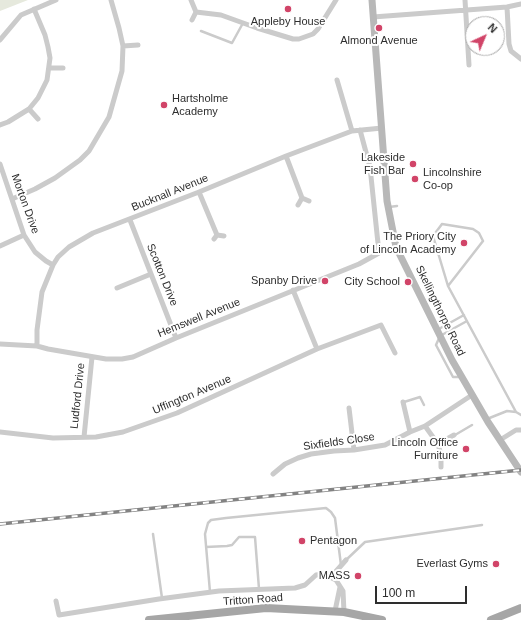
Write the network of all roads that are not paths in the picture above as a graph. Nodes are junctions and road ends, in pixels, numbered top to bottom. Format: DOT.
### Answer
graph roads {
  1 [pos="55,0"];
  2 [pos="111,0"];
  3 [pos="191,0"];
  4 [pos="336,0"];
  5 [pos="372,0"];
  6 [pos="465,0"];
  7 [pos="521,4"];
  8 [pos="507,7"];
  9 [pos="34,9"];
  10 [pos="466,10"];
  11 [pos="196,12"];
  12 [pos="373,17"];
  13 [pos="192,20"];
  14 [pos="244,23"];
  15 [pos="201,32"];
  16 [pos="0,40"];
  17 [pos="138,45"];
  18 [pos="123,46"];
  19 [pos="521,59"];
  20 [pos="469,65"];
  21 [pos="49,68"];
  22 [pos="63,68"];
  23 [pos="337,80"];
  24 [pos="29,109"];
  25 [pos="38,119"];
  26 [pos="0,125"];
  27 [pos="382,128"];
  28 [pos="360,130"];
  29 [pos="352,131"];
  30 [pos="286,156"];
  31 [pos="0,164"];
  32 [pos="199,192"];
  33 [pos="302,198"];
  34 [pos="12,199"];
  35 [pos="309,201"];
  36 [pos="298,205"];
  37 [pos="397,206"];
  38 [pos="389,207"];
  39 [pos="130,220"];
  40 [pos="24,235"];
  41 [pos="224,236"];
  42 [pos="0,246"];
  43 [pos="396,247"];
  44 [pos="379,253"];
  45 [pos="52,265"];
  46 [pos="151,274"];
  47 [pos="448,286"];
  48 [pos="117,288"];
  49 [pos="293,290"];
  50 [pos="464,315"];
  51 [pos="467,321"];
  52 [pos="438,333"];
  53 [pos="176,338"];
  54 [pos="0,344"];
  55 [pos="37,346"];
  56 [pos="318,349"];
  57 [pos="395,353"];
  58 [pos="92,357"];
  59 [pos="472,395"];
  60 [pos="403,402"];
  61 [pos="424,405"];
  62 [pos="349,408"];
  63 [pos="516,412"];
  64 [pos="521,414"];
  65 [pos="487,420"];
  66 [pos="472,425"];
  67 [pos="425,426"];
  68 [pos="521,430"];
  69 [pos="0,432"];
  70 [pos="410,432"];
  71 [pos="454,435"];
  72 [pos="84,437"];
  73 [pos="500,440"];
  74 [pos="438,444"];
  75 [pos="354,450"];
  76 [pos="441,467"];
  77 [pos="521,472"];
  78 [pos="273,474"];
  79 [pos="482,525"];
  80 [pos="153,534"];
  81 [pos="206,547"];
  82 [pos="346,560"];
  83 [pos="341,566"];
  84 [pos="331,577"];
  85 [pos="340,587"];
  86 [pos="259,590"];
  87 [pos="210,592"];
  88 [pos="162,598"];
  89 [pos="56,601"];
  90 [pos="521,608"];
  91 [pos="334,611"];
  92 [pos="344,612"];
  93 [pos="149,620"];
  94 [pos="382,620"];
  95 [pos="491,620"];
  1 -- 9 [label="street"];
  2 -- 18 [label="street"];
  3 -- 11 [label="street"];
  4 -- 14 [label="street"];
  5 -- 12 [label="main road, Skellingthorpe Road"];
  6 -- 10 [label="street"];
  7 -- 8 [label="street"];
  8 -- 10 [label="street"];
  8 -- 19 [label="street"];
  9 -- 16 [label="street"];
  9 -- 21 [label="street"];
  10 -- 12 [label="street"];
  10 -- 20 [label="street"];
  11 -- 13 [label="street"];
  11 -- 14 [label="street"];
  12 -- 27 [label="main road, Skellingthorpe Road"];
  14 -- 15 [label="lane"];
  17 -- 18 [label="street"];
  18 -- 34 [label="street"];
  21 -- 22 [label="street"];
  21 -- 24 [label="street"];
  23 -- 29 [label="street"];
  24 -- 25 [label="street"];
  24 -- 26 [label="street"];
  27 -- 28 [label="street, Bucknall Avenue"];
  27 -- 38 [label="main road, Skellingthorpe Road"];
  28 -- 29 [label="street, Bucknall Avenue"];
  28 -- 44 [label="street"];
  29 -- 30 [label="street, Bucknall Avenue"];
  30 -- 32 [label="street, Bucknall Avenue"];
  30 -- 33 [label="street"];
  31 -- 34 [label="street, Morton Drive"];
  32 -- 39 [label="street, Bucknall Avenue"];
  32 -- 41 [label="street"];
  33 -- 35 [label="street"];
  33 -- 36 [label="street"];
  34 -- 40 [label="street, Morton Drive"];
  37 -- 38 [label="lane"];
  38 -- 43 [label="main road, Skellingthorpe Road"];
  39 -- 45 [label="street, Bucknall Avenue"];
  39 -- 46 [label="street, Scotton Drive"];
  40 -- 42 [label="street"];
  40 -- 45 [label="street, Morton Drive"];
  43 -- 44 [label="street, Hemswell Avenue"];
  43 -- 52 [label="main road, Skellingthorpe Road"];
  44 -- 49 [label="street, Hemswell Avenue"];
  45 -- 55 [label="street, Bucknall Avenue"];
  46 -- 48 [label="street"];
  46 -- 53 [label="street, Scotton Drive"];
  47 -- 47 [label="lane"];
  47 -- 50 [label="lane"];
  49 -- 53 [label="street, Hemswell Avenue"];
  49 -- 56 [label="street"];
  50 -- 51 [label="lane"];
  50 -- 52 [label="lane"];
  51 -- 52 [label="lane"];
  51 -- 63 [label="lane"];
  52 -- 59 [label="main road, Skellingthorpe Road"];
  53 -- 58 [label="street, Hemswell Avenue"];
  54 -- 55 [label="street, Hemswell Avenue"];
  55 -- 58 [label="street, Hemswell Avenue"];
  56 -- 57 [label="street, Uffington Avenue"];
  56 -- 72 [label="street, Uffington Avenue"];
  58 -- 72 [label="street, Ludford Drive"];
  59 -- 65 [label="main road, Skellingthorpe Road"];
  59 -- 67 [label="street, Sixfields Close"];
  60 -- 61 [label="lane"];
  60 -- 70 [label="street"];
  62 -- 75 [label="street"];
  63 -- 64 [label="lane"];
  63 -- 65 [label="lane"];
  65 -- 73 [label="main road, Skellingthorpe Road"];
  66 -- 71 [label="lane"];
  67 -- 70 [label="street, Sixfields Close"];
  67 -- 74 [label="street"];
  68 -- 73 [label="street"];
  69 -- 72 [label="street, Uffington Avenue"];
  70 -- 75 [label="street, Sixfields Close"];
  71 -- 74 [label="street"];
  73 -- 77 [label="main road, Skellingthorpe Road"];
  74 -- 76 [label="street"];
  75 -- 78 [label="street, Sixfields Close"];
  79 -- 82 [label="lane"];
  80 -- 88 [label="lane"];
  81 -- 83 [label="lane"];
  81 -- 86 [label="lane"];
  81 -- 87 [label="lane"];
  82 -- 83 [label="street"];
  83 -- 84 [label="street"];
  84 -- 85 [label="street"];
  84 -- 86 [label="street"];
  85 -- 91 [label="street"];
  85 -- 92 [label="street"];
  86 -- 87 [label="street"];
  87 -- 88 [label="street"];
  88 -- 89 [label="street"];
  90 -- 95 [label="main road"];
  91 -- 92 [label="main road, Tritton Road"];
  91 -- 93 [label="main road, Tritton Road"];
  92 -- 94 [label="main road, Tritton Road"];
}
